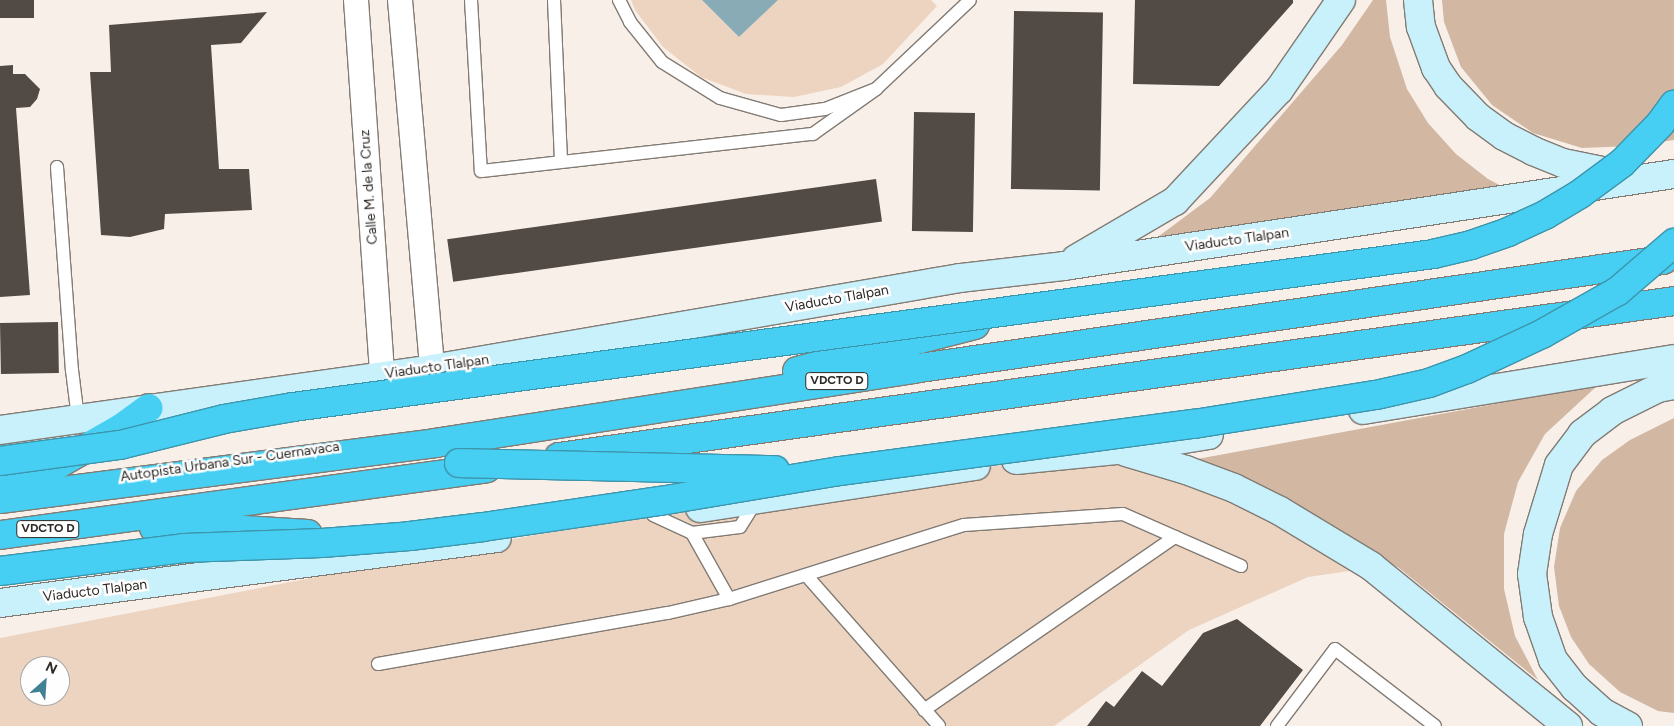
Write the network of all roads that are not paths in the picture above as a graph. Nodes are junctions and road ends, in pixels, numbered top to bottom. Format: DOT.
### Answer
graph roads {
  1 [pos="356,0"];
  2 [pos="400,0"];
  3 [pos="471,0"];
  4 [pos="554,0"];
  5 [pos="619,0"];
  6 [pos="970,0"];
  7 [pos="1341,0"];
  8 [pos="1418,0"];
  9 [pos="876,89"];
  10 [pos="1674,106"];
  11 [pos="560,161"];
  12 [pos="57,167"];
  13 [pos="1667,175"];
  14 [pos="1674,243"];
  15 [pos="1674,259"];
  16 [pos="1064,266"];
  17 [pos="1674,301"];
  18 [pos="1030,310"];
  19 [pos="1674,359"];
  20 [pos="432,369"];
  21 [pos="382,375"];
  22 [pos="1674,385"];
  23 [pos="149,408"];
  24 [pos="78,418"];
  25 [pos="0,430"];
  26 [pos="1117,450"];
  27 [pos="0,462"];
  28 [pos="840,471"];
  29 [pos="0,488"];
  30 [pos="0,497"];
  31 [pos="758,499"];
  32 [pos="653,515"];
  33 [pos="95,522"];
  34 [pos="0,526"];
  35 [pos="692,533"];
  36 [pos="0,536"];
  37 [pos="1175,537"];
  38 [pos="416,550"];
  39 [pos="1241,566"];
  40 [pos="0,570"];
  41 [pos="806,575"];
  42 [pos="728,599"];
  43 [pos="0,603"];
  44 [pos="378,664"];
  45 [pos="924,710"];
  46 [pos="939,726"];
  47 [pos="1277,726"];
  48 [pos="1435,726"];
  49 [pos="1568,726"];
  50 [pos="1628,726"];
  1 -- 21 [label="street, Calle M. de la Cruz"];
  2 -- 20 [label="street"];
  3 -- 11 [label="lane"];
  4 -- 11 [label="lane"];
  5 -- 9 [label="lane"];
  6 -- 9 [label="lane"];
  7 -- 16 [label="main road"];
  8 -- 13 [label="main road"];
  9 -- 11 [label="lane"];
  10 -- 18 [label="highway, bridge"];
  12 -- 24 [label="lane"];
  13 -- 16 [label="main road, Viaducto Tlalpan"];
  14 -- 28 [label="highway, bridge"];
  15 -- 30 [label="highway, VDCTO D"];
  16 -- 20 [label="main road, Viaducto Tlalpan"];
  17 -- 33 [label="highway, VDCTO D"];
  18 -- 27 [label="highway, bridge"];
  18 -- 30 [label="highway, Autopista Urbana Sur - Cuernavaca, bridge"];
  19 -- 26 [label="main road, Viaducto Tlalpan"];
  20 -- 21 [label="main road, Viaducto Tlalpan"];
  21 -- 23 [label="main road, Viaducto Tlalpan"];
  22 -- 50 [label="main road"];
  23 -- 24 [label="main road, Viaducto Tlalpan"];
  23 -- 29 [label="highway"];
  24 -- 25 [label="main road, Viaducto Tlalpan"];
  26 -- 31 [label="main road, Viaducto Tlalpan"];
  26 -- 49 [label="main road"];
  28 -- 34 [label="highway, bridge"];
  28 -- 40 [label="highway, bridge"];
  31 -- 32 [label="main road, Viaducto Tlalpan"];
  31 -- 35 [label="lane"];
  32 -- 35 [label="lane"];
  32 -- 38 [label="main road, Viaducto Tlalpan"];
  33 -- 36 [label="highway, VDCTO D"];
  33 -- 38 [label="highway"];
  35 -- 42 [label="lane"];
  37 -- 39 [label="lane"];
  37 -- 41 [label="lane"];
  37 -- 45 [label="lane"];
  38 -- 43 [label="main road, Viaducto Tlalpan"];
  41 -- 42 [label="lane"];
  41 -- 45 [label="lane"];
  42 -- 44 [label="lane"];
  45 -- 46 [label="lane"];
  47 -- 48 [label="lane"];
}
